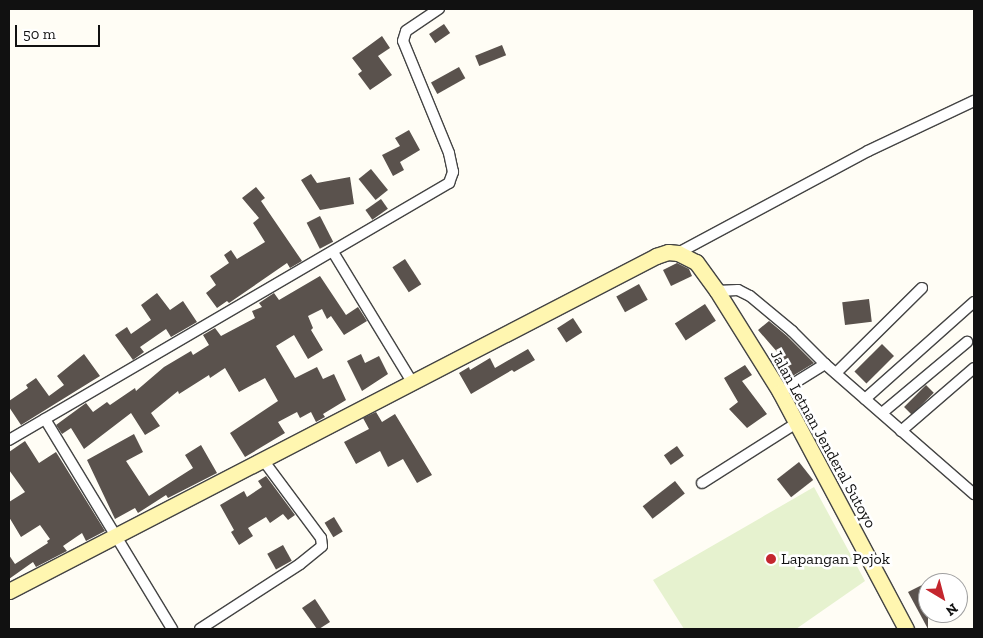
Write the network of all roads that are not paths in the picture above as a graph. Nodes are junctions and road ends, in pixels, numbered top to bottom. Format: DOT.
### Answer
graph roads {
  1 [pos="439,9"];
  2 [pos="974,101"];
  3 [pos="333,252"];
  4 [pos="678,253"];
  5 [pos="922,288"];
  6 [pos="717,291"];
  7 [pos="974,302"];
  8 [pos="968,342"];
  9 [pos="825,364"];
  10 [pos="974,368"];
  11 [pos="836,373"];
  12 [pos="412,382"];
  13 [pos="780,392"];
  14 [pos="865,399"];
  15 [pos="882,414"];
  16 [pos="45,419"];
  17 [pos="794,424"];
  18 [pos="901,430"];
  19 [pos="9,440"];
  20 [pos="263,460"];
  21 [pos="702,483"];
  22 [pos="974,494"];
  23 [pos="117,536"];
  24 [pos="9,591"];
  25 [pos="901,627"];
  26 [pos="172,629"];
  27 [pos="200,629"];
  1 -- 3 [label="street"];
  2 -- 4 [label="street"];
  3 -- 12 [label="street"];
  3 -- 16 [label="street"];
  4 -- 6 [label="street, Jalan Letnan Jenderal Sutoyo"];
  4 -- 12 [label="street"];
  5 -- 11 [label="street"];
  6 -- 9 [label="street"];
  6 -- 13 [label="street, Jalan Letnan Jenderal Sutoyo"];
  7 -- 14 [label="street"];
  8 -- 15 [label="street"];
  9 -- 11 [label="street"];
  9 -- 13 [label="street"];
  10 -- 18 [label="street"];
  11 -- 14 [label="street"];
  12 -- 20 [label="street"];
  13 -- 17 [label="street, Jalan Letnan Jenderal Sutoyo"];
  14 -- 15 [label="street"];
  15 -- 18 [label="street"];
  16 -- 19 [label="street"];
  16 -- 23 [label="street"];
  17 -- 21 [label="street"];
  17 -- 25 [label="street, Jalan Letnan Jenderal Sutoyo"];
  18 -- 22 [label="street"];
  20 -- 23 [label="street"];
  20 -- 27 [label="street"];
  23 -- 24 [label="street"];
  23 -- 26 [label="street"];
}
